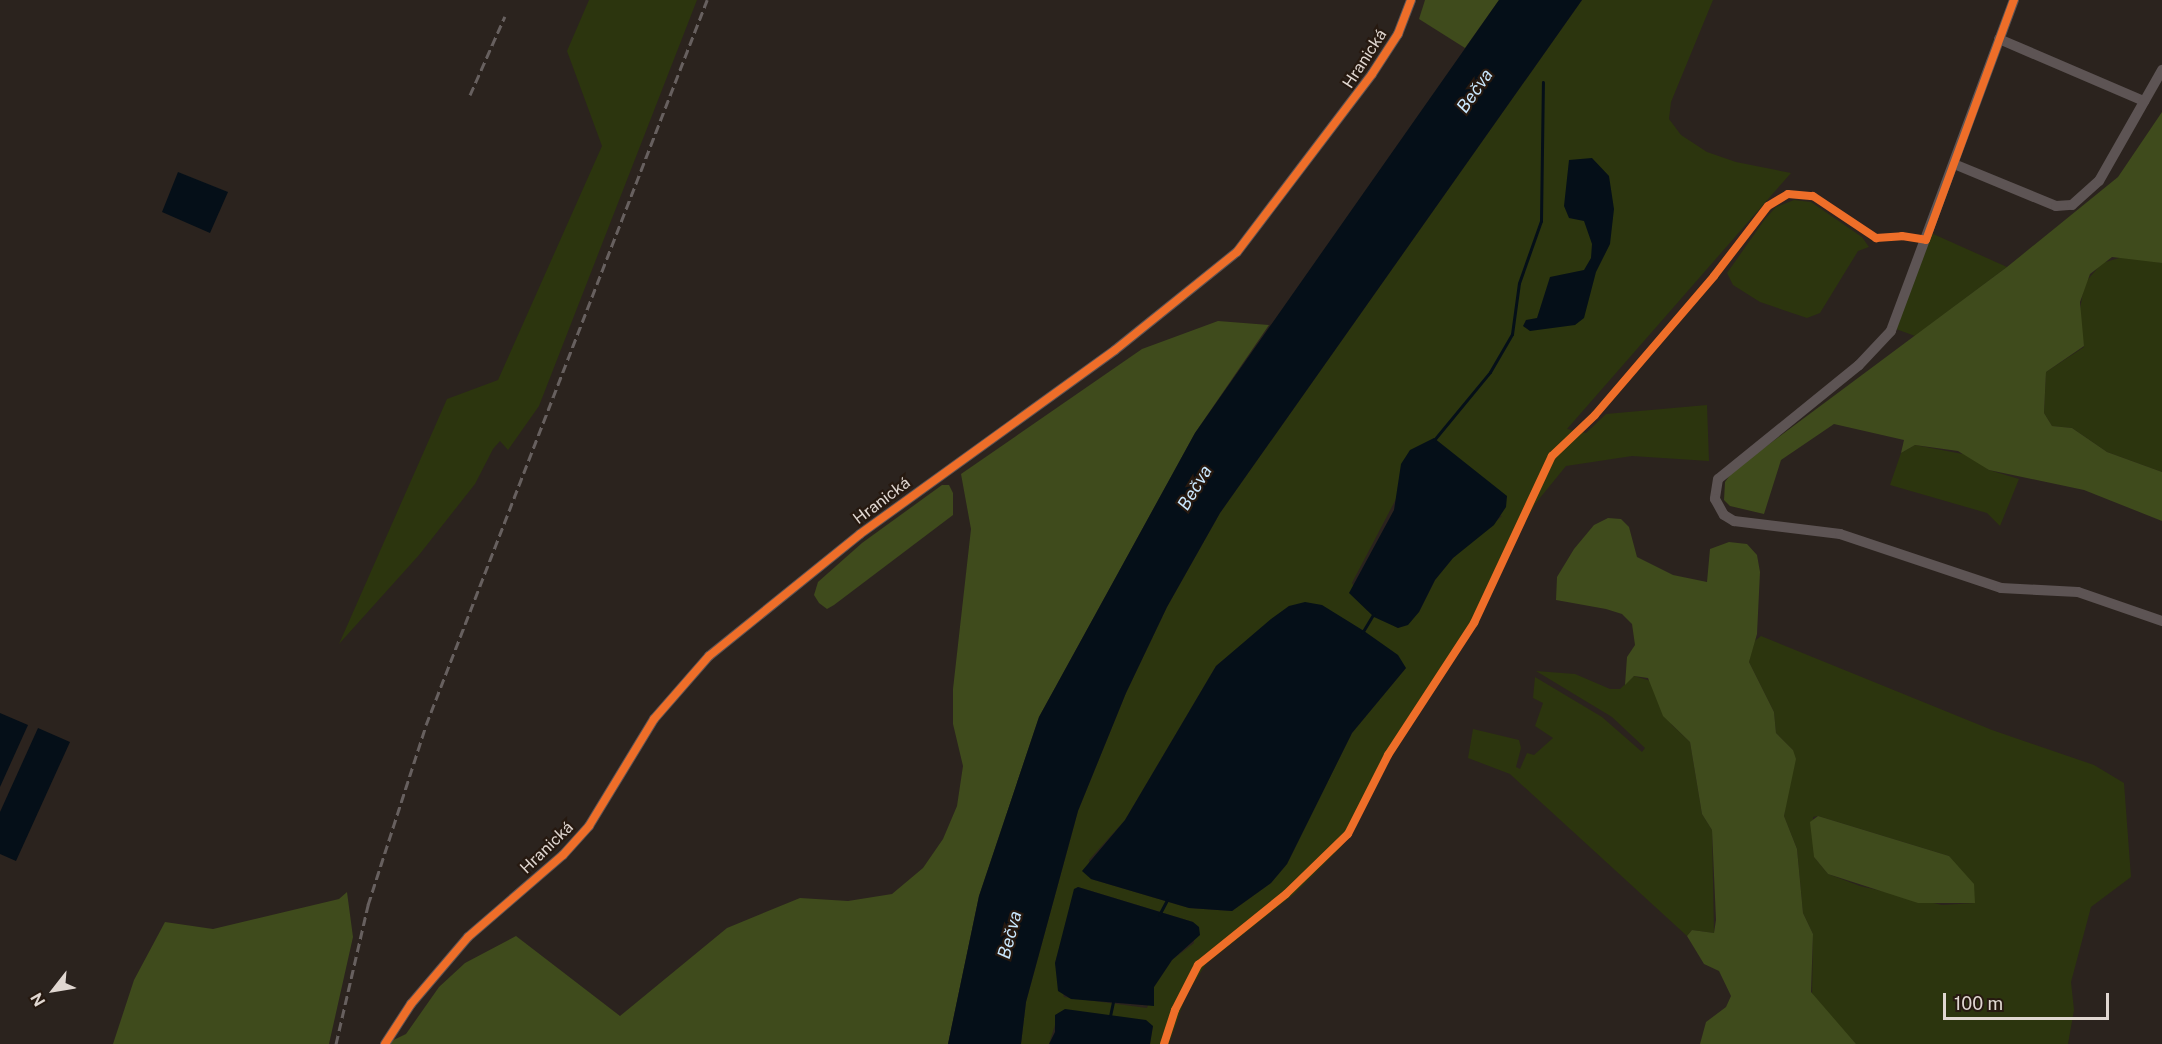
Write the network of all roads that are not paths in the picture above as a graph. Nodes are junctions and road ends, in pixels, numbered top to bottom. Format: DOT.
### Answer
graph roads {
  1 [pos="1411,0"];
  2 [pos="2014,0"];
  3 [pos="1999,39"];
  4 [pos="2162,70"];
  5 [pos="2144,101"];
  6 [pos="1954,164"];
  7 [pos="2162,621"];
  8 [pos="385,1044"];
  1 -- 8 [label="street, Hranická"];
  2 -- 3 [label="street"];
  3 -- 5 [label="street"];
  3 -- 6 [label="street"];
  4 -- 5 [label="street"];
  5 -- 6 [label="street"];
  6 -- 7 [label="street"];
}
